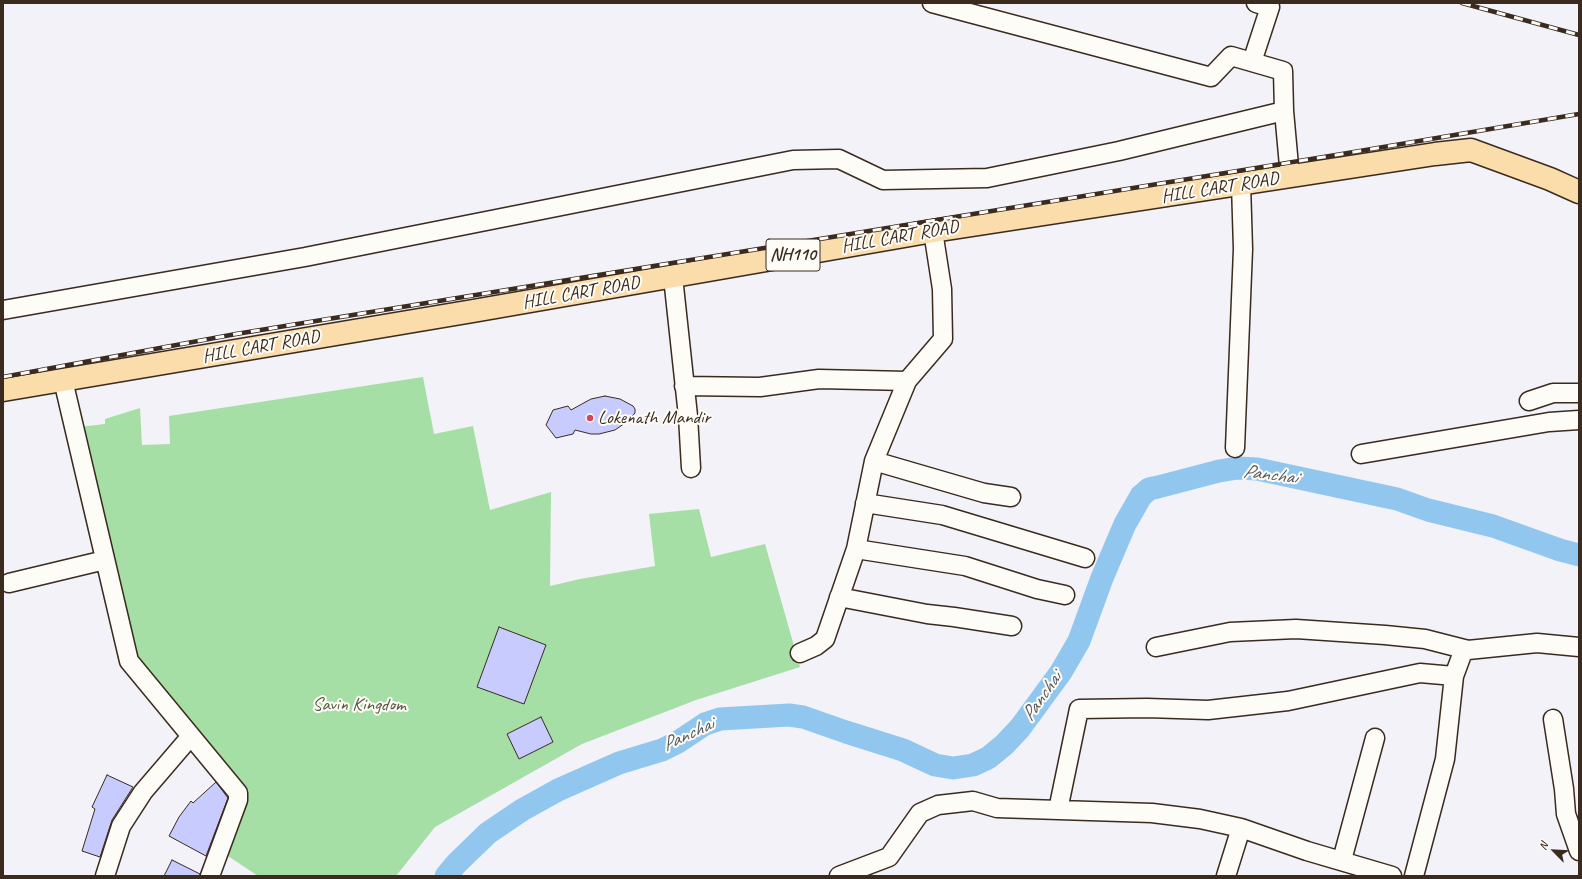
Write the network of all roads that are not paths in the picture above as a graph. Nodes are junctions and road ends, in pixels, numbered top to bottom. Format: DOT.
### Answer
graph roads {
  1 [pos="932,3"];
  2 [pos="1256,3"];
  3 [pos="1252,62"];
  4 [pos="1284,111"];
  5 [pos="1290,177"];
  6 [pos="1241,184"];
  7 [pos="1579,192"];
  8 [pos="933,231"];
  9 [pos="672,276"];
  10 [pos="3,310"];
  11 [pos="63,380"];
  12 [pos="906,381"];
  13 [pos="684,386"];
  14 [pos="3,390"];
  15 [pos="1579,393"];
  16 [pos="1529,401"];
  17 [pos="1579,420"];
  18 [pos="1235,448"];
  19 [pos="1362,454"];
  20 [pos="874,461"];
  21 [pos="691,468"];
  22 [pos="1011,497"];
  23 [pos="866,502"];
  24 [pos="856,549"];
  25 [pos="1085,558"];
  26 [pos="105,560"];
  27 [pos="9,583"];
  28 [pos="1065,595"];
  29 [pos="839,597"];
  30 [pos="1012,626"];
  31 [pos="1156,647"];
  32 [pos="1579,647"];
  33 [pos="1464,649"];
  34 [pos="800,653"];
  35 [pos="1454,676"];
  36 [pos="1553,718"];
  37 [pos="191,736"];
  38 [pos="1375,738"];
  39 [pos="1058,810"];
  40 [pos="1241,828"];
  41 [pos="1579,850"];
  42 [pos="1342,860"];
  43 [pos="105,876"];
  44 [pos="210,876"];
  45 [pos="839,876"];
  46 [pos="1226,876"];
  47 [pos="1392,876"];
  48 [pos="1414,876"];
  1 -- 3 [label="street"];
  2 -- 3 [label="street"];
  3 -- 4 [label="street"];
  4 -- 5 [label="street"];
  4 -- 10 [label="street"];
  5 -- 6 [label="highway, HILL CART ROAD / NH110"];
  5 -- 7 [label="highway, HILL CART ROAD / NH110"];
  6 -- 8 [label="highway, HILL CART ROAD / NH110"];
  6 -- 18 [label="street"];
  8 -- 9 [label="highway, HILL CART ROAD / NH110"];
  8 -- 12 [label="street"];
  9 -- 11 [label="highway, HILL CART ROAD / NH110"];
  9 -- 13 [label="street"];
  11 -- 14 [label="highway, HILL CART ROAD / NH110"];
  11 -- 26 [label="street"];
  12 -- 13 [label="street"];
  12 -- 20 [label="street"];
  13 -- 21 [label="street"];
  15 -- 16 [label="street"];
  17 -- 19 [label="street"];
  20 -- 22 [label="street"];
  20 -- 23 [label="street"];
  23 -- 24 [label="street"];
  23 -- 25 [label="street"];
  24 -- 28 [label="street"];
  24 -- 29 [label="street"];
  26 -- 27 [label="street"];
  26 -- 37 [label="street"];
  29 -- 30 [label="street"];
  29 -- 34 [label="street"];
  31 -- 33 [label="street"];
  32 -- 33 [label="street"];
  33 -- 35 [label="street"];
  35 -- 39 [label="street"];
  35 -- 48 [label="street"];
  36 -- 41 [label="street"];
  37 -- 43 [label="street"];
  37 -- 44 [label="street"];
  38 -- 42 [label="street"];
  39 -- 40 [label="street"];
  39 -- 45 [label="street"];
  40 -- 42 [label="street"];
  40 -- 46 [label="street"];
  42 -- 47 [label="street"];
}
